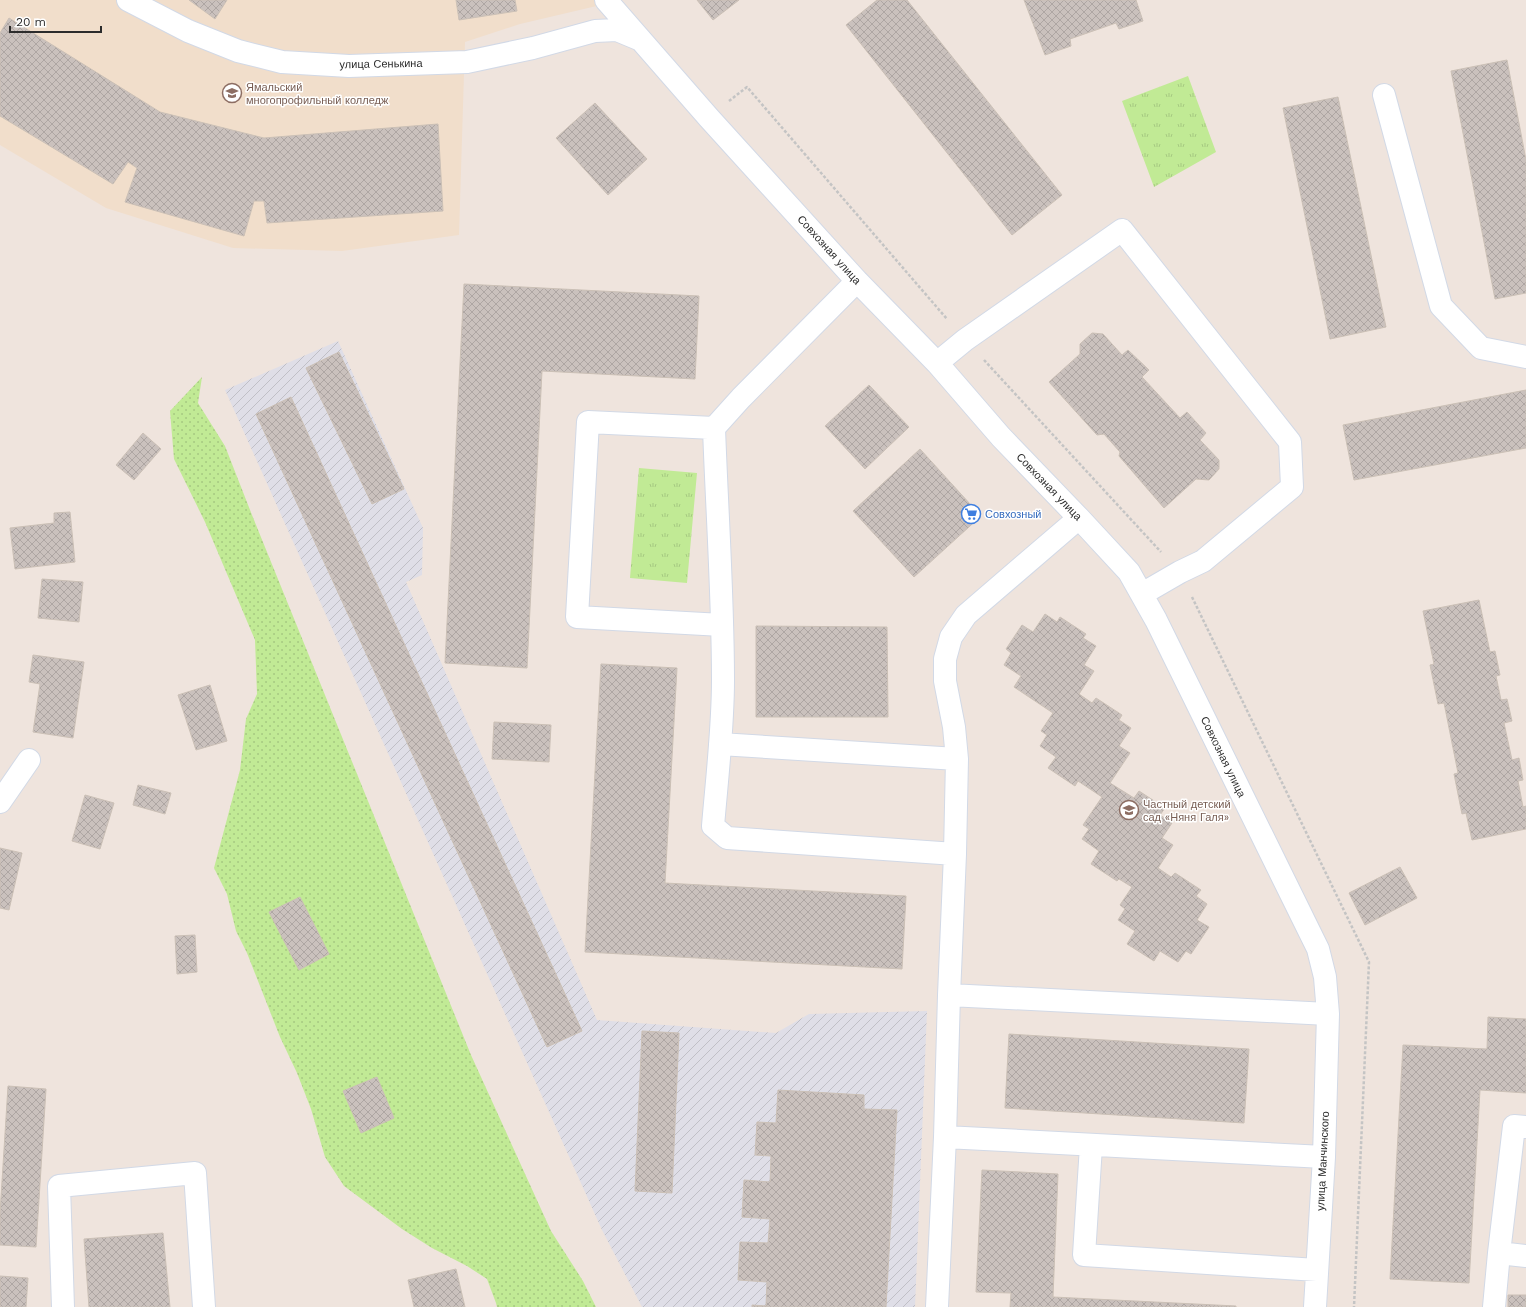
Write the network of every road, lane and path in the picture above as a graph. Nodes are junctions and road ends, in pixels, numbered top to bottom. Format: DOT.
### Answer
graph roads {
  1 [pos="128,0"];
  2 [pos="606,0"];
  3 [pos="642,40"];
  4 [pos="1384,95"];
  5 [pos="857,281"];
  6 [pos="1526,357"];
  7 [pos="937,363"];
  8 [pos="714,428"];
  9 [pos="1079,518"];
  10 [pos="1142,594"];
  11 [pos="722,626"];
  12 [pos="720,744"];
  13 [pos="957,759"];
  14 [pos="29,760"];
  15 [pos="0,802"];
  16 [pos="955,854"];
  17 [pos="949,995"];
  18 [pos="1328,1014"];
  19 [pos="1526,1127"];
  20 [pos="945,1137"];
  21 [pos="1091,1146"];
  22 [pos="1324,1157"];
  23 [pos="1499,1253"];
  24 [pos="1526,1256"];
  25 [pos="1317,1270"];
  26 [pos="63,1307"];
  27 [pos="204,1307"];
  28 [pos="937,1307"];
  29 [pos="1315,1307"];
  30 [pos="1494,1307"];
  1 -- 3 [label="street, улица Сенькина"];
  2 -- 3 [label="street, Совхозная улица"];
  3 -- 5 [label="street, Совхозная улица"];
  4 -- 6 [label="street"];
  5 -- 7 [label="street, Совхозная улица"];
  5 -- 8 [label="street"];
  7 -- 9 [label="street, Совхозная улица"];
  7 -- 10 [label="street"];
  8 -- 11 [label="street"];
  8 -- 11 [label="street"];
  9 -- 10 [label="street, Совхозная улица"];
  9 -- 13 [label="street"];
  10 -- 18 [label="street, Совхозная улица"];
  11 -- 12 [label="street"];
  12 -- 13 [label="street"];
  12 -- 16 [label="street"];
  13 -- 16 [label="street"];
  14 -- 15 [label="street"];
  16 -- 17 [label="street"];
  17 -- 18 [label="street"];
  17 -- 20 [label="street"];
  18 -- 22 [label="street, улица Манчинского"];
  19 -- 23 [label="street"];
  20 -- 21 [label="street"];
  20 -- 28 [label="street"];
  21 -- 22 [label="street"];
  21 -- 25 [label="street"];
  22 -- 25 [label="street, улица Манчинского"];
  23 -- 24 [label="street"];
  23 -- 30 [label="street"];
  25 -- 29 [label="street, улица Манчинского"];
  26 -- 27 [label="street"];
}
